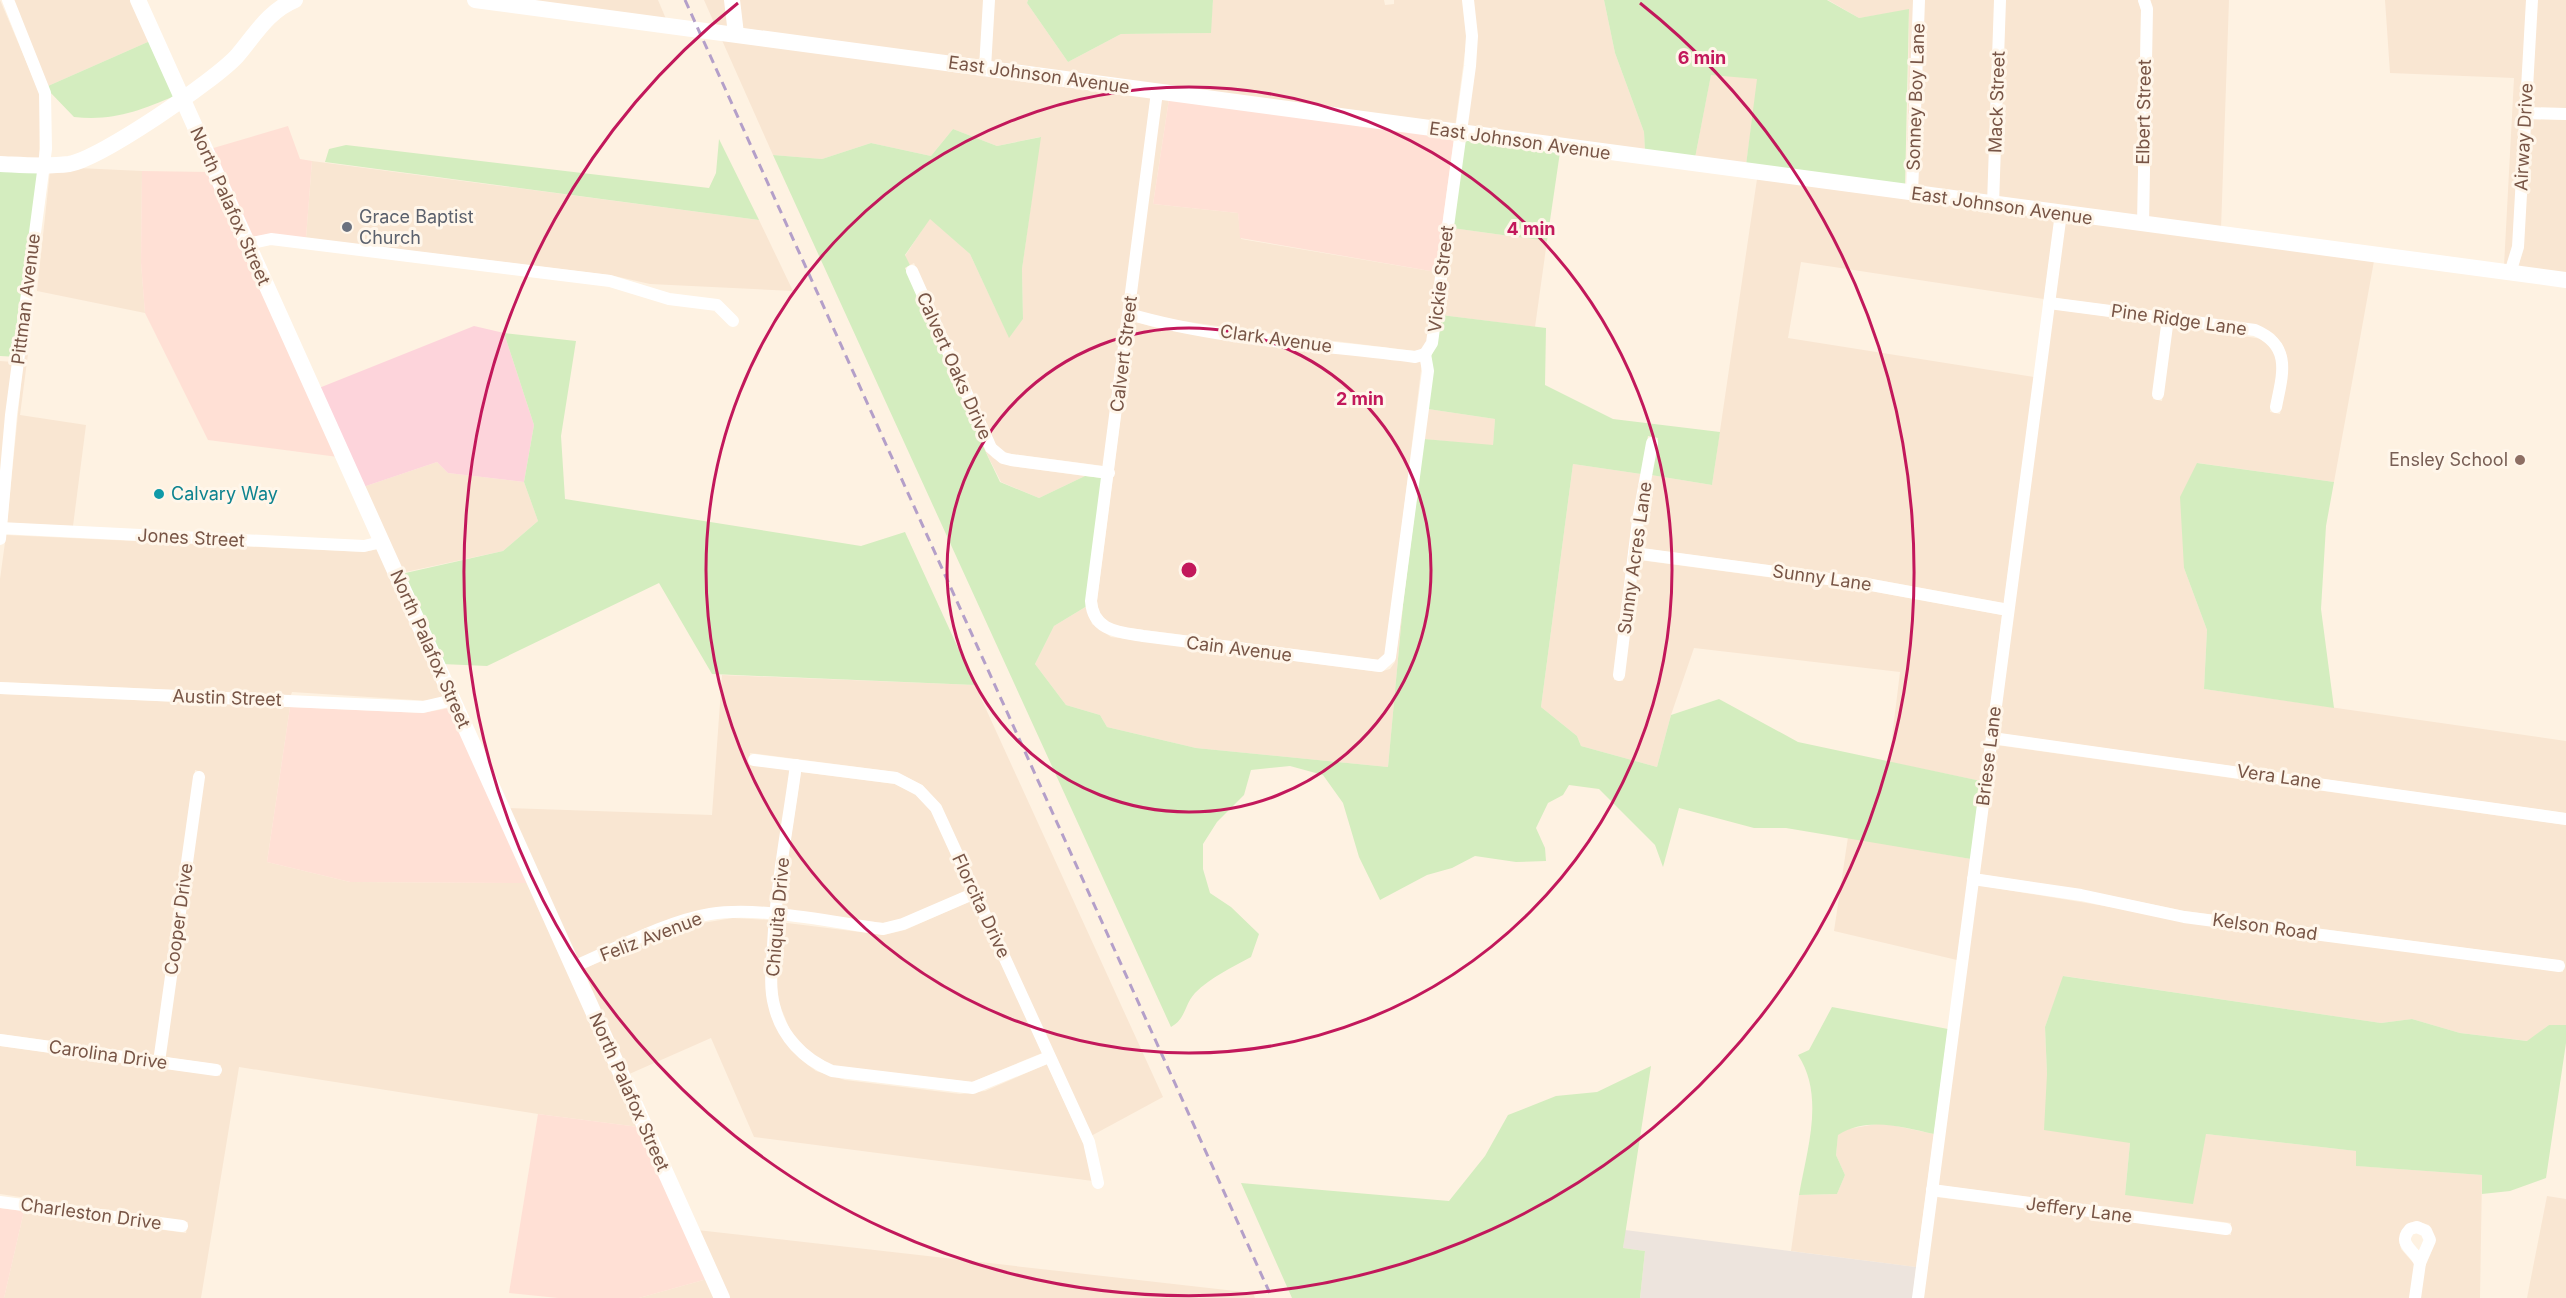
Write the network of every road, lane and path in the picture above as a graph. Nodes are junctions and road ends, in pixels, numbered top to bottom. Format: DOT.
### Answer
graph roads {
  1 [pos="8,0"];
  2 [pos="138,0"];
  3 [pos="296,0"];
  4 [pos="475,0"];
  5 [pos="732,0"];
  6 [pos="989,0"];
  7 [pos="1468,0"];
  8 [pos="1919,0"];
  9 [pos="2000,0"];
  10 [pos="2144,0"];
  11 [pos="2532,0"];
  12 [pos="736,34"];
  13 [pos="985,68"];
  14 [pos="1157,92"];
  15 [pos="182,99"];
  16 [pos="2526,113"];
  17 [pos="2566,114"];
  18 [pos="1460,133"];
  19 [pos="0,164"];
  20 [pos="43,166"];
  21 [pos="1912,194"];
  22 [pos="1993,204"];
  23 [pos="2061,213"];
  24 [pos="2143,224"];
  25 [pos="248,244"];
  26 [pos="912,271"];
  27 [pos="2510,273"];
  28 [pos="2566,280"];
  29 [pos="2049,303"];
  30 [pos="1129,314"];
  31 [pos="2168,318"];
  32 [pos="733,321"];
  33 [pos="1425,354"];
  34 [pos="2158,394"];
  35 [pos="2276,407"];
  36 [pos="1652,443"];
  37 [pos="1109,473"];
  38 [pos="0,532"];
  39 [pos="381,542"];
  40 [pos="1634,553"];
  41 [pos="2008,610"];
  42 [pos="1094,616"];
  43 [pos="1388,661"];
  44 [pos="1619,675"];
  45 [pos="0,688"];
  46 [pos="453,700"];
  47 [pos="1992,738"];
  48 [pos="754,760"];
  49 [pos="796,765"];
  50 [pos="199,777"];
  51 [pos="2566,819"];
  52 [pos="1973,879"];
  53 [pos="975,893"];
  54 [pos="774,915"];
  55 [pos="2559,966"];
  56 [pos="573,967"];
  57 [pos="0,1040"];
  58 [pos="1049,1057"];
  59 [pos="159,1062"];
  60 [pos="216,1070"];
  61 [pos="1098,1183"];
  62 [pos="1932,1190"];
  63 [pos="0,1202"];
  64 [pos="182,1227"];
  65 [pos="2226,1229"];
  66 [pos="2420,1263"];
  67 [pos="722,1298"];
  68 [pos="1918,1298"];
  69 [pos="2415,1298"];
  1 -- 20 [label="street, Pittman Avenue"];
  2 -- 15 [label="main road, North Palafox Street"];
  3 -- 15 [label="main road"];
  4 -- 12 [label="main road, East Johnson Avenue"];
  5 -- 12 [label="main road"];
  6 -- 13 [label="street"];
  7 -- 18 [label="street, Vickie Street"];
  8 -- 21 [label="street, Sonney Boy Lane"];
  9 -- 22 [label="street, Mack Street"];
  10 -- 24 [label="street, Elbert Street"];
  11 -- 16 [label="street, Airway Drive"];
  12 -- 13 [label="main road, East Johnson Avenue"];
  13 -- 14 [label="main road, East Johnson Avenue"];
  14 -- 18 [label="main road, East Johnson Avenue"];
  14 -- 30 [label="street, Calvert Street"];
  15 -- 20 [label="main road"];
  15 -- 25 [label="main road, North Palafox Street"];
  16 -- 17 [label="street"];
  16 -- 27 [label="street, Airway Drive"];
  18 -- 21 [label="main road, East Johnson Avenue"];
  18 -- 33 [label="street, Vickie Street"];
  19 -- 20 [label="main road"];
  20 -- 38 [label="street, Pittman Avenue"];
  21 -- 22 [label="main road, East Johnson Avenue"];
  22 -- 23 [label="main road, East Johnson Avenue"];
  23 -- 24 [label="main road, East Johnson Avenue"];
  23 -- 29 [label="street, Briese Lane"];
  24 -- 27 [label="main road, East Johnson Avenue"];
  25 -- 32 [label="street"];
  25 -- 39 [label="main road, North Palafox Street"];
  26 -- 37 [label="street, Calvert Oaks Drive"];
  27 -- 28 [label="main road, East Johnson Avenue"];
  29 -- 31 [label="street, Pine Ridge Lane"];
  29 -- 41 [label="street, Briese Lane"];
  30 -- 33 [label="street, Clark Avenue"];
  30 -- 37 [label="street, Calvert Street"];
  31 -- 34 [label="street"];
  31 -- 35 [label="street, Pine Ridge Lane"];
  33 -- 43 [label="street, Vickie Street"];
  36 -- 40 [label="street, Sunny Acres Lane"];
  37 -- 42 [label="street, Calvert Street"];
  38 -- 39 [label="street, Jones Street"];
  39 -- 46 [label="main road, North Palafox Street"];
  40 -- 41 [label="street, Sunny Lane"];
  40 -- 44 [label="street, Sunny Acres Lane"];
  41 -- 47 [label="street, Briese Lane"];
  42 -- 43 [label="street, Cain Avenue"];
  45 -- 46 [label="street, Austin Street"];
  46 -- 56 [label="main road, North Palafox Street"];
  47 -- 51 [label="street, Vera Lane"];
  47 -- 52 [label="street, Briese Lane"];
  48 -- 49 [label="street, Florcita Drive"];
  49 -- 53 [label="street, Florcita Drive"];
  49 -- 54 [label="street, Chiquita Drive"];
  50 -- 59 [label="street, Cooper Drive"];
  52 -- 55 [label="street, Kelson Road"];
  52 -- 62 [label="street, Briese Lane"];
  53 -- 54 [label="street, Feliz Avenue"];
  53 -- 58 [label="street, Florcita Drive"];
  54 -- 56 [label="street, Feliz Avenue"];
  54 -- 58 [label="street, Chiquita Drive"];
  56 -- 67 [label="main road, North Palafox Street"];
  57 -- 59 [label="street, Carolina Drive"];
  58 -- 61 [label="street, Florcita Drive"];
  59 -- 60 [label="street, Carolina Drive"];
  62 -- 65 [label="street, Jeffery Lane"];
  62 -- 68 [label="street, Briese Lane"];
  63 -- 64 [label="street, Charleston Drive"];
  66 -- 69 [label="street"];
}
